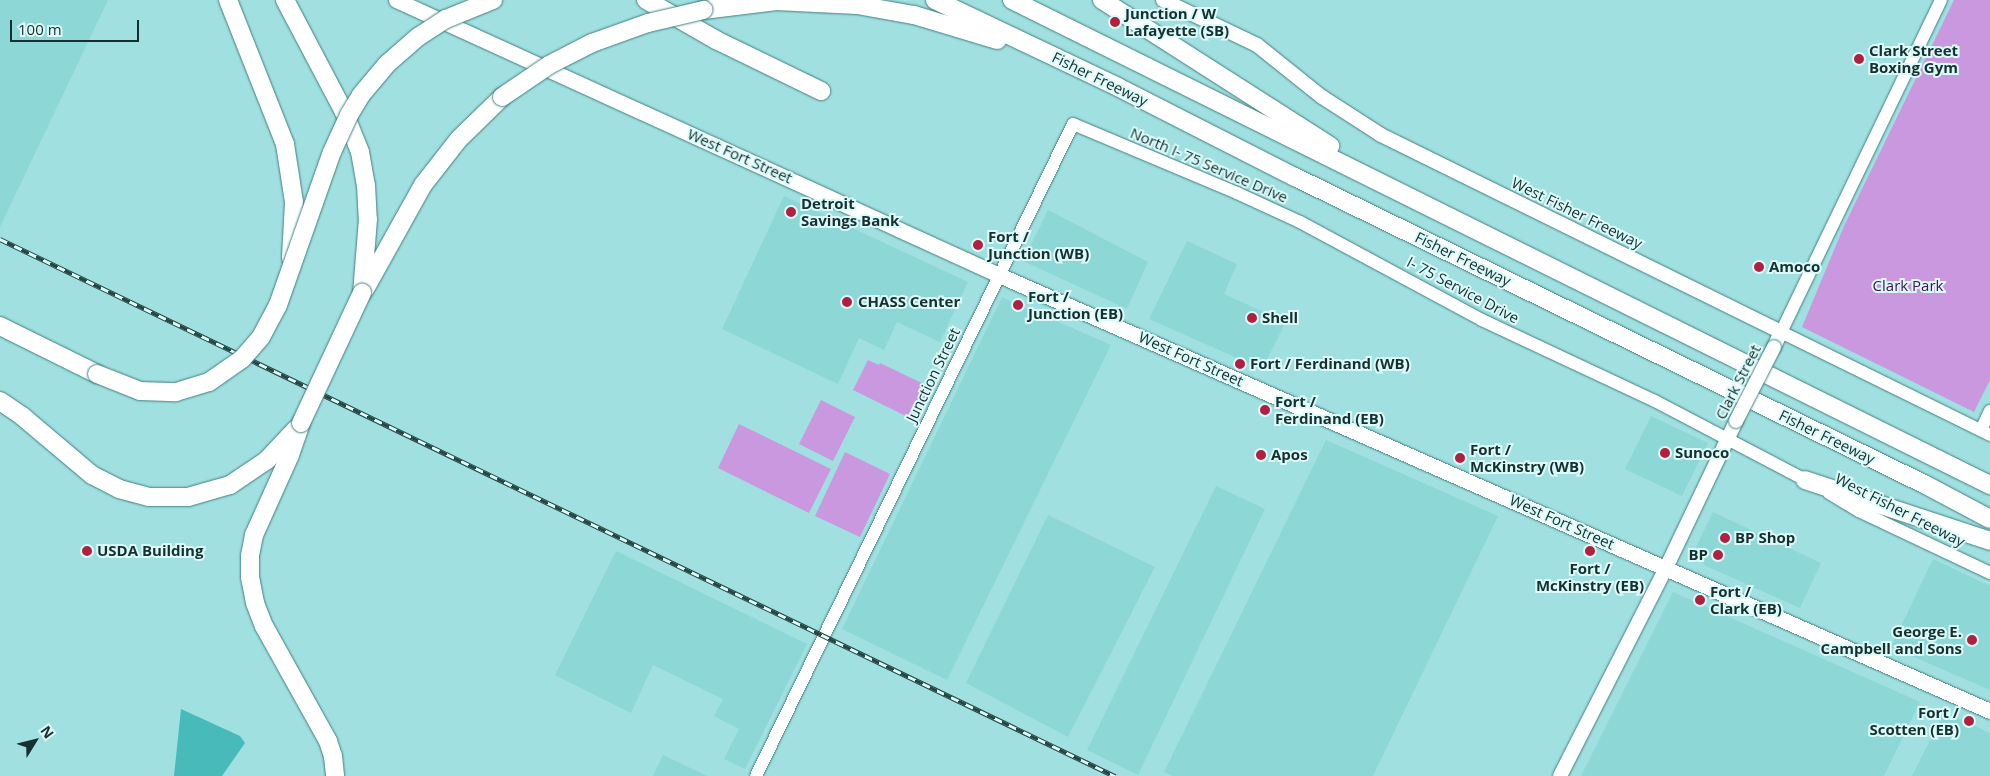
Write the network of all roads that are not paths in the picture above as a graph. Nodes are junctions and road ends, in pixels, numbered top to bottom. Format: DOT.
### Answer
graph roads {
  1 [pos="228,0"];
  2 [pos="286,0"];
  3 [pos="396,0"];
  4 [pos="493,0"];
  5 [pos="646,0"];
  6 [pos="935,0"];
  7 [pos="1012,0"];
  8 [pos="1102,0"];
  9 [pos="1163,0"];
  10 [pos="1941,0"];
  11 [pos="1077,68"];
  12 [pos="821,91"];
  13 [pos="1073,124"];
  14 [pos="1393,187"];
  15 [pos="1331,238"];
  16 [pos="289,274"];
  17 [pos="1000,275"];
  18 [pos="362,293"];
  19 [pos="0,328"];
  20 [pos="1781,332"];
  21 [pos="1583,366"];
  22 [pos="0,401"];
  23 [pos="1990,411"];
  24 [pos="301,423"];
  25 [pos="1985,433"];
  26 [pos="1728,438"];
  27 [pos="1806,480"];
  28 [pos="1990,485"];
  29 [pos="1990,519"];
  30 [pos="1990,541"];
  31 [pos="1666,568"];
  32 [pos="1990,573"];
  33 [pos="1990,711"];
  34 [pos="335,776"];
  35 [pos="756,776"];
  36 [pos="1560,776"];
  1 -- 16 [label="highway, bridge"];
  2 -- 18 [label="highway"];
  3 -- 17 [label="main road, West Fort Street"];
  4 -- 16 [label="highway, bridge"];
  5 -- 12 [label="highway"];
  6 -- 11 [label="highway, Fisher Freeway"];
  7 -- 14 [label="highway, Fisher Freeway"];
  8 -- 14 [label="highway"];
  9 -- 20 [label="main road, West Fisher Freeway"];
  10 -- 20 [label="street, Clark Street"];
  11 -- 18 [label="highway, bridge"];
  11 -- 29 [label="highway, Fisher Freeway"];
  13 -- 15 [label="street, North I- 75 Service Drive"];
  13 -- 17 [label="street, Junction Street"];
  14 -- 28 [label="highway, Fisher Freeway"];
  15 -- 21 [label="street, I- 75 Service Drive"];
  16 -- 19 [label="highway, bridge"];
  17 -- 31 [label="main road, West Fort Street"];
  17 -- 35 [label="street, Junction Street"];
  18 -- 24 [label="highway, bridge"];
  20 -- 25 [label="street, West Fisher Freeway"];
  20 -- 26 [label="main road, Clark Street, bridge"];
  21 -- 26 [label="street, West Fisher Freeway"];
  22 -- 24 [label="highway"];
  23 -- 25 [label="street"];
  24 -- 34 [label="highway"];
  26 -- 27 [label="street, West Fisher Freeway"];
  26 -- 31 [label="main road, Clark Street"];
  27 -- 30 [label="highway"];
  27 -- 32 [label="street, West Fisher Freeway"];
  31 -- 33 [label="main road, West Fort Street"];
  31 -- 36 [label="main road, Clark Street"];
}
